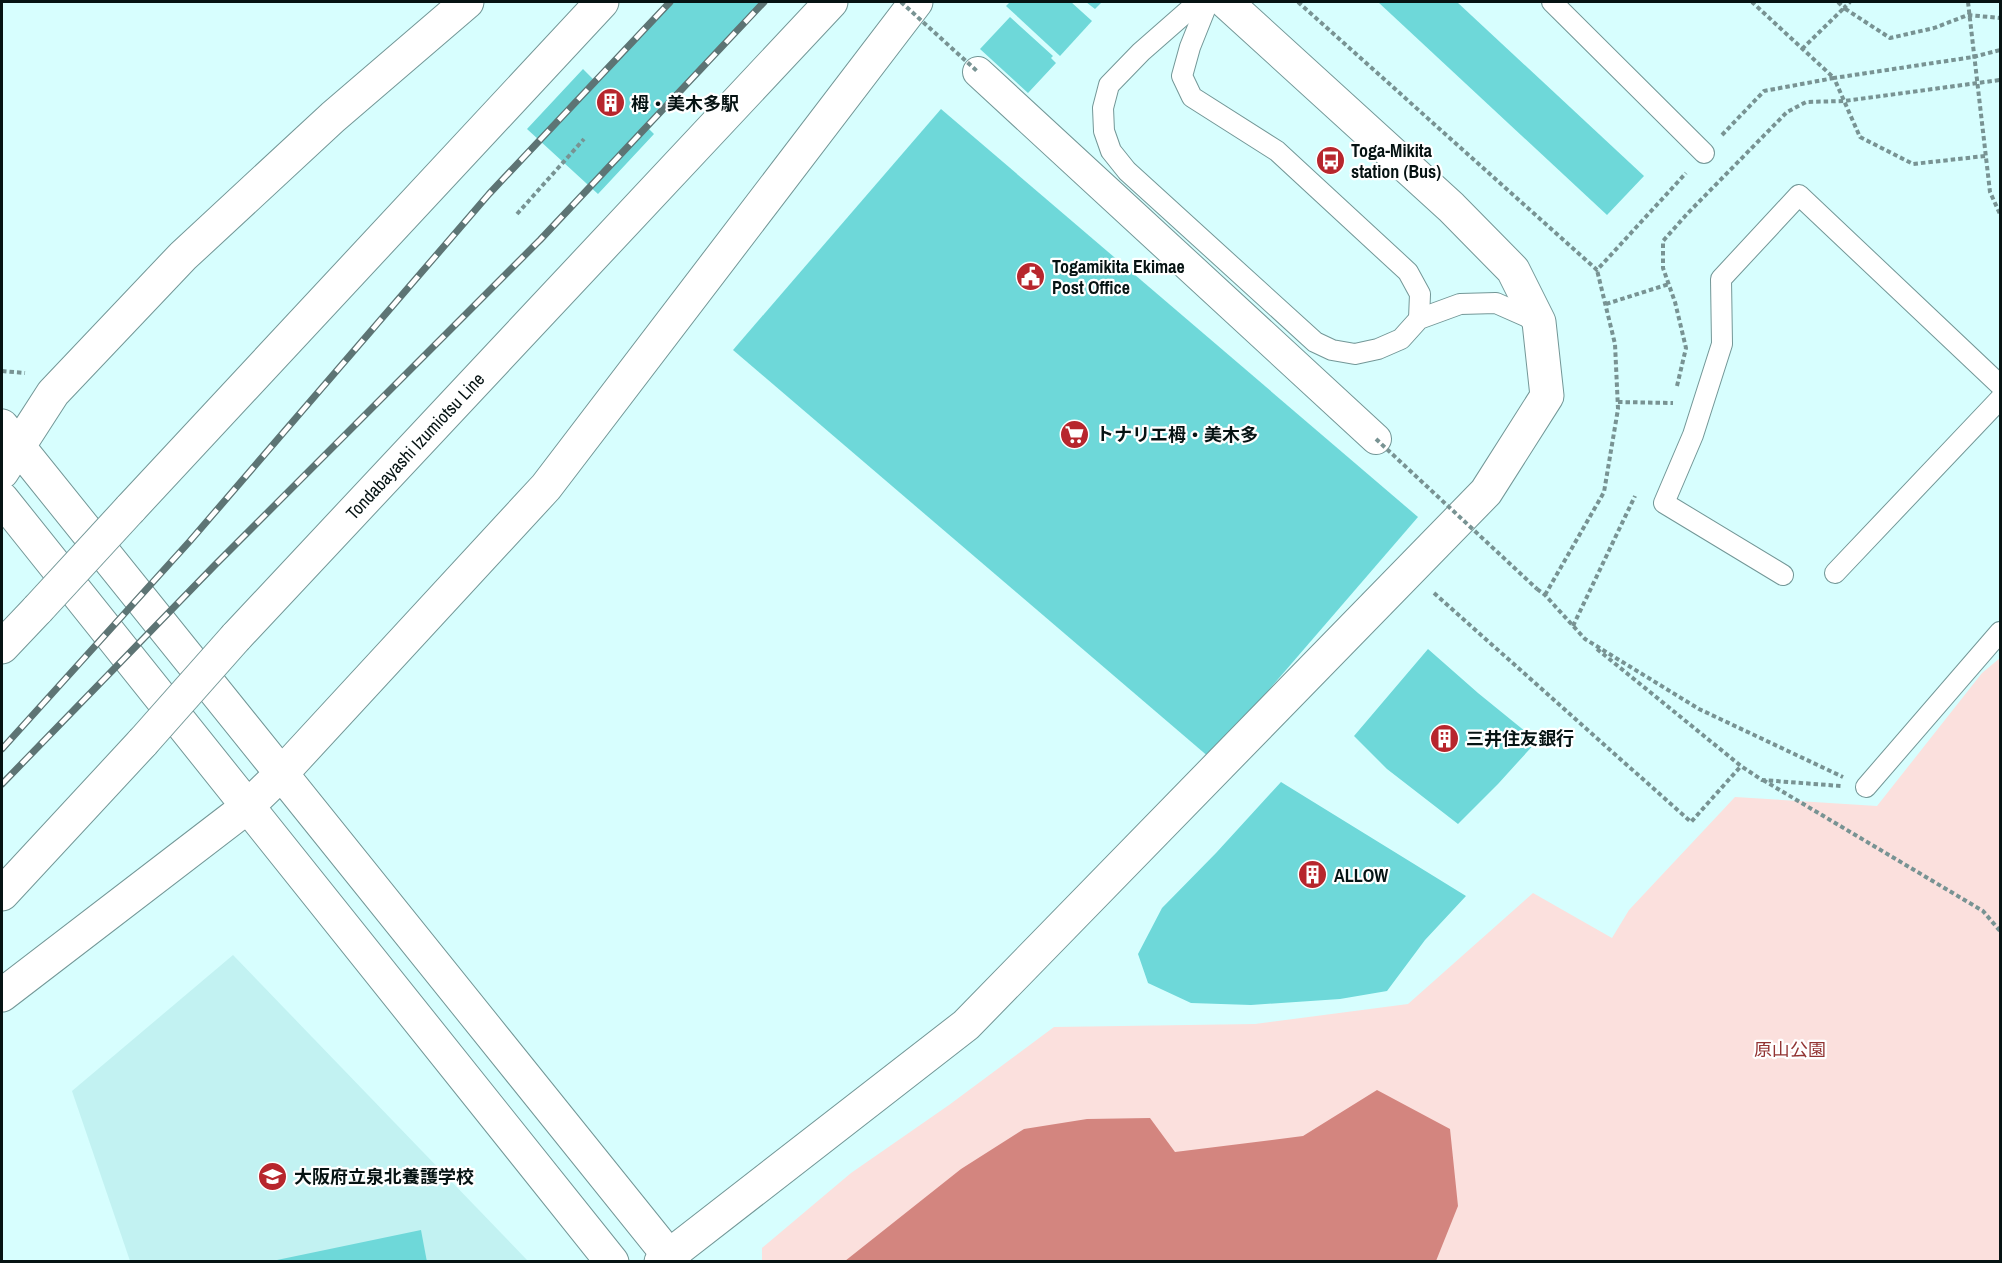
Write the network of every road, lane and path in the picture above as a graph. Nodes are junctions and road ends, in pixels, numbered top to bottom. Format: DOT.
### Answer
graph roads {
  1 [pos="467,2"];
  2 [pos="602,2"];
  3 [pos="831,2"];
  4 [pos="900,2"];
  5 [pos="916,2"];
  6 [pos="1198,2"];
  7 [pos="1208,2"];
  8 [pos="1226,2"];
  9 [pos="1298,2"];
  10 [pos="1552,2"];
  11 [pos="1752,2"];
  12 [pos="1838,2"];
  13 [pos="1850,2"];
  14 [pos="1968,2"];
  15 [pos="1844,8"];
  16 [pos="1968,15"];
  17 [pos="2001,18"];
  18 [pos="1802,49"];
  19 [pos="2001,50"];
  20 [pos="1973,57"];
  21 [pos="978,72"];
  22 [pos="1834,78"];
  23 [pos="2001,80"];
  24 [pos="1976,83"];
  25 [pos="1844,101"];
  26 [pos="584,139"];
  27 [pos="1704,153"];
  28 [pos="1985,156"];
  29 [pos="518,214"];
  30 [pos="2001,214"];
  31 [pos="1597,270"];
  32 [pos="1669,284"];
  33 [pos="1606,304"];
  34 [pos="1419,319"];
  35 [pos="1539,322"];
  36 [pos="2001,385"];
  37 [pos="1676,392"];
  38 [pos="2001,399"];
  39 [pos="1618,402"];
  40 [pos="1669,414"];
  41 [pos="1376,439"];
  42 [pos="7,448"];
  43 [pos="1638,490"];
  44 [pos="2,499"];
  45 [pos="1409,571"];
  46 [pos="1835,573"];
  47 [pos="1783,575"];
  48 [pos="1545,595"];
  49 [pos="1573,626"];
  50 [pos="2001,632"];
  51 [pos="1585,639"];
  52 [pos="2,647"];
  53 [pos="1741,766"];
  54 [pos="282,773"];
  55 [pos="1762,780"];
  56 [pos="1866,787"];
  57 [pos="247,807"];
  58 [pos="2,894"];
  59 [pos="2001,932"];
  60 [pos="2,995"];
  61 [pos="668,1259"];
  62 [pos="612,1262"];
  1 -- 42 [label="main road"];
  2 -- 52 [label="main road, bridge"];
  3 -- 58 [label="main road, Tondabayashi Izumiotsu Line, bridge"];
  4 -- 21 [label="path, bridge"];
  5 -- 54 [label="main road"];
  6 -- 34 [label="lane"];
  7 -- 34 [label="lane"];
  8 -- 35 [label="main road"];
  9 -- 31 [label="path"];
  10 -- 27 [label="lane"];
  11 -- 18 [label="path"];
  12 -- 15 [label="path"];
  13 -- 15 [label="path"];
  14 -- 16 [label="path"];
  15 -- 16 [label="path"];
  15 -- 18 [label="path"];
  16 -- 17 [label="path"];
  16 -- 20 [label="path"];
  18 -- 22 [label="path"];
  19 -- 20 [label="path"];
  20 -- 22 [label="path"];
  20 -- 24 [label="path"];
  21 -- 41 [label="street"];
  22 -- 25 [label="path"];
  22 -- 27 [label="path"];
  23 -- 24 [label="path"];
  24 -- 25 [label="path"];
  24 -- 28 [label="path"];
  25 -- 28 [label="path"];
  25 -- 32 [label="path"];
  26 -- 29 [label="path"];
  27 -- 31 [label="path"];
  28 -- 30 [label="path"];
  31 -- 33 [label="path"];
  32 -- 33 [label="path"];
  32 -- 37 [label="path"];
  33 -- 39 [label="path"];
  34 -- 35 [label="lane"];
  35 -- 45 [label="main road"];
  36 -- 47 [label="lane"];
  38 -- 46 [label="lane"];
  39 -- 40 [label="path"];
  39 -- 48 [label="path"];
  41 -- 48 [label="path, bridge"];
  42 -- 54 [label="main road"];
  43 -- 49 [label="path"];
  44 -- 57 [label="main road"];
  45 -- 53 [label="path"];
  45 -- 61 [label="main road"];
  48 -- 49 [label="path"];
  49 -- 51 [label="path"];
  50 -- 56 [label="lane"];
  51 -- 53 [label="path"];
  51 -- 56 [label="path"];
  53 -- 55 [label="path"];
  54 -- 57 [label="main road"];
  54 -- 61 [label="main road"];
  55 -- 56 [label="path"];
  55 -- 59 [label="path"];
  57 -- 60 [label="main road"];
  57 -- 62 [label="main road"];
}
